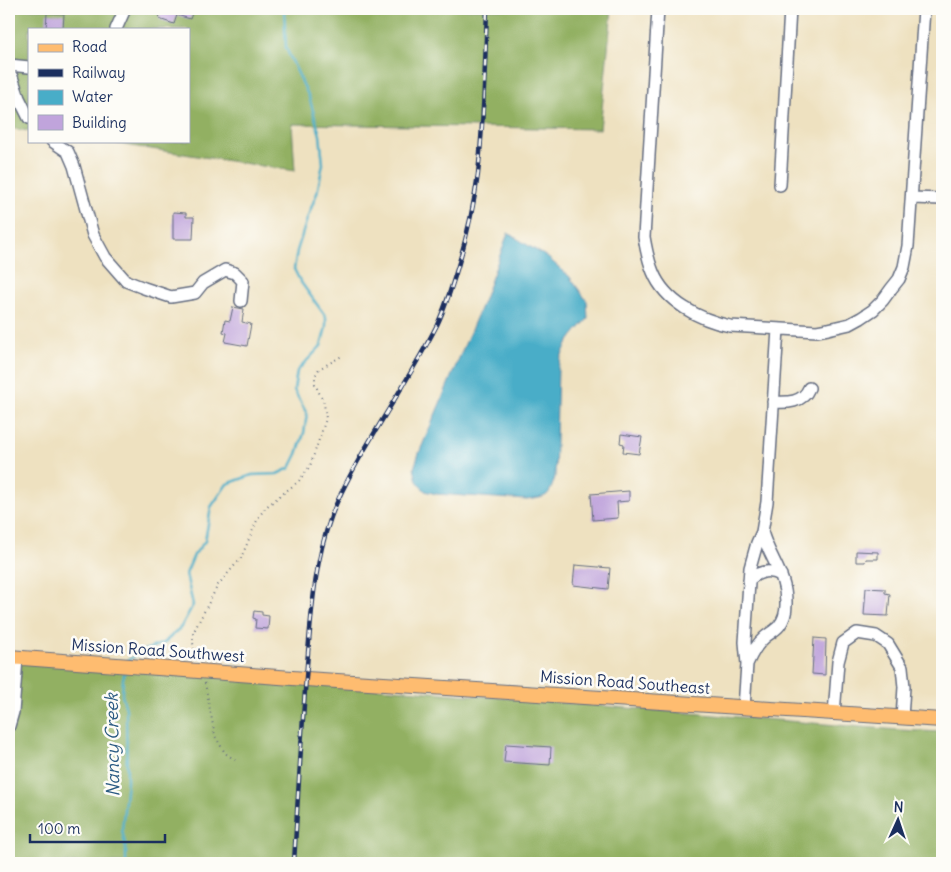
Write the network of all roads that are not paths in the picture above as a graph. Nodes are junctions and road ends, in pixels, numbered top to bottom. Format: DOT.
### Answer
graph roads {
  1 [pos="125,9"];
  2 [pos="658,9"];
  3 [pos="790,9"];
  4 [pos="924,9"];
  5 [pos="116,28"];
  6 [pos="9,65"];
  7 [pos="28,67"];
  8 [pos="9,73"];
  9 [pos="28,116"];
  10 [pos="53,142"];
  11 [pos="780,184"];
  12 [pos="912,198"];
  13 [pos="942,199"];
  14 [pos="242,301"];
  15 [pos="778,329"];
  16 [pos="808,388"];
  17 [pos="773,402"];
  18 [pos="762,532"];
  19 [pos="781,575"];
  20 [pos="749,580"];
  21 [pos="13,658"];
  22 [pos="746,664"];
  23 [pos="306,679"];
  24 [pos="744,708"];
  25 [pos="834,714"];
  26 [pos="902,718"];
  27 [pos="942,720"];
  28 [pos="9,726"];
  1 -- 5 [label="street"];
  2 -- 15 [label="street"];
  3 -- 11 [label="street"];
  4 -- 12 [label="street"];
  6 -- 7 [label="street"];
  8 -- 9 [label="street"];
  10 -- 14 [label="street"];
  12 -- 13 [label="street"];
  12 -- 15 [label="street"];
  15 -- 17 [label="street"];
  16 -- 17 [label="street"];
  17 -- 18 [label="street"];
  18 -- 19 [label="street"];
  18 -- 20 [label="street"];
  19 -- 20 [label="street"];
  19 -- 22 [label="street"];
  20 -- 22 [label="street"];
  21 -- 23 [label="main road, Mission Road Southwest"];
  21 -- 28 [label="street"];
  22 -- 24 [label="street"];
  23 -- 24 [label="main road, Mission Road Southeast"];
  24 -- 25 [label="main road, Mission Road Southeast"];
  25 -- 26 [label="main road, Mission Road Southeast"];
  25 -- 26 [label="street"];
  26 -- 27 [label="main road, Mission Road Southeast"];
}
